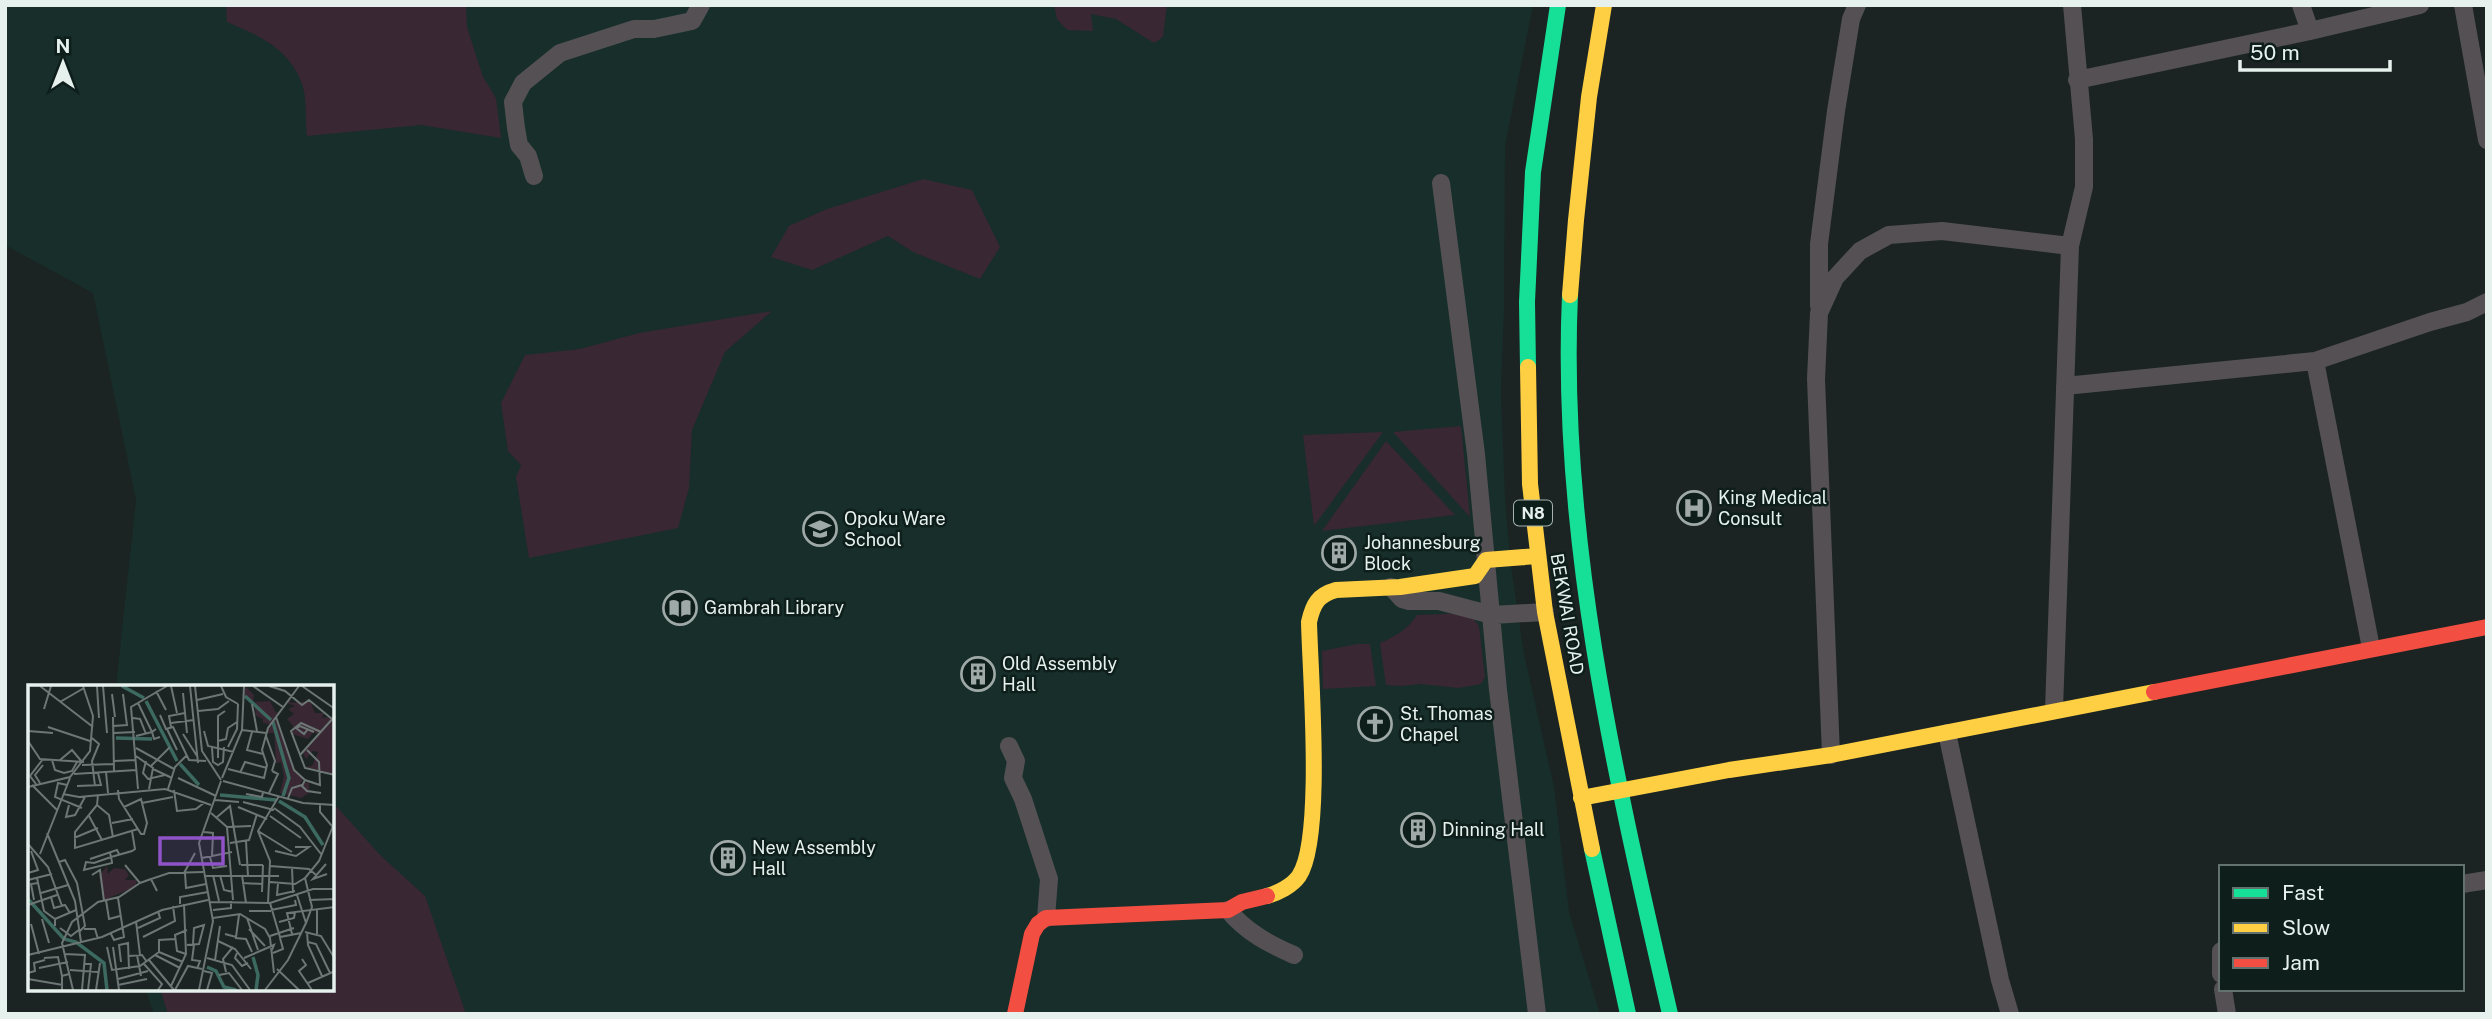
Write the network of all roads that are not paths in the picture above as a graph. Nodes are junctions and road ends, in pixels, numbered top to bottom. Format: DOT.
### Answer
graph roads {
  1 [pos="701,5"];
  2 [pos="1558,5"];
  3 [pos="1604,5"];
  4 [pos="1857,5"];
  5 [pos="2071,5"];
  6 [pos="2301,5"];
  7 [pos="2420,5"];
  8 [pos="2463,5"];
  9 [pos="2310,31"];
  10 [pos="2077,80"];
  11 [pos="2487,141"];
  12 [pos="534,176"];
  13 [pos="1441,183"];
  14 [pos="2070,246"];
  15 [pos="2487,302"];
  16 [pos="1819,313"];
  17 [pos="2315,361"];
  18 [pos="2066,386"];
  19 [pos="1536,556"];
  20 [pos="1486,560"];
  21 [pos="1391,587"];
  22 [pos="1545,612"];
  23 [pos="1492,615"];
  24 [pos="2487,627"];
  25 [pos="2371,648"];
  26 [pos="2054,710"];
  27 [pos="1947,733"];
  28 [pos="1009,746"];
  29 [pos="1831,755"];
  30 [pos="1620,791"];
  31 [pos="1581,798"];
  32 [pos="2487,880"];
  33 [pos="2464,884"];
  34 [pos="1228,909"];
  35 [pos="1046,918"];
  36 [pos="1294,955"];
  37 [pos="2223,991"];
  38 [pos="1015,1014"];
  39 [pos="1537,1014"];
  40 [pos="1628,1014"];
  41 [pos="1670,1014"];
  42 [pos="2010,1014"];
  43 [pos="2227,1014"];
  1 -- 12 [label="street"];
  2 -- 19 [label="main road, BEKWAI ROAD / N8"];
  3 -- 30 [label="main road, BEKWAI ROAD / N8"];
  4 -- 16 [label="street"];
  5 -- 10 [label="street"];
  6 -- 9 [label="street"];
  7 -- 9 [label="street"];
  8 -- 11 [label="street"];
  9 -- 10 [label="street"];
  10 -- 14 [label="street"];
  13 -- 20 [label="street"];
  14 -- 16 [label="street"];
  14 -- 18 [label="street"];
  15 -- 17 [label="street"];
  16 -- 29 [label="street"];
  17 -- 18 [label="street"];
  17 -- 25 [label="street"];
  18 -- 26 [label="street"];
  19 -- 20 [label="main road"];
  19 -- 22 [label="main road, BEKWAI ROAD / N8"];
  20 -- 21 [label="main road"];
  20 -- 23 [label="street"];
  21 -- 23 [label="street"];
  21 -- 34 [label="main road"];
  22 -- 23 [label="street"];
  22 -- 31 [label="main road, BEKWAI ROAD / N8"];
  23 -- 39 [label="street"];
  24 -- 25 [label="main road"];
  25 -- 26 [label="main road"];
  26 -- 27 [label="main road"];
  27 -- 29 [label="main road"];
  27 -- 42 [label="street"];
  28 -- 35 [label="street"];
  29 -- 30 [label="main road"];
  30 -- 31 [label="main road"];
  30 -- 41 [label="main road, BEKWAI ROAD / N8"];
  31 -- 40 [label="main road, BEKWAI ROAD / N8"];
  32 -- 33 [label="street"];
  34 -- 35 [label="main road"];
  34 -- 36 [label="street"];
  35 -- 38 [label="main road"];
  37 -- 43 [label="street"];
}
